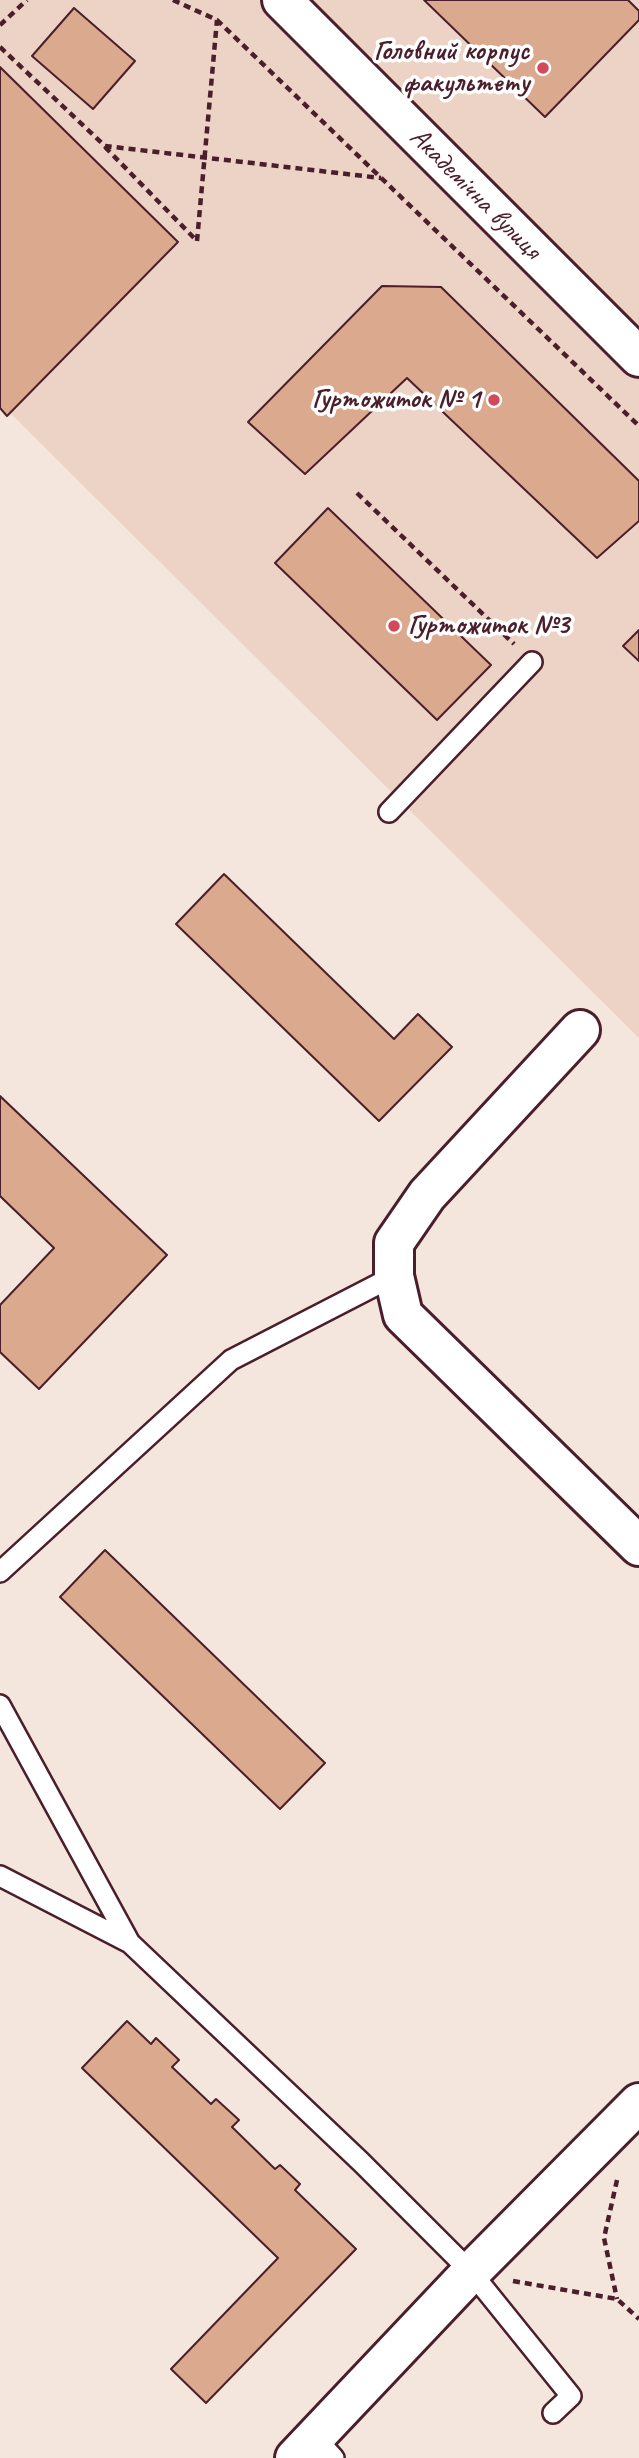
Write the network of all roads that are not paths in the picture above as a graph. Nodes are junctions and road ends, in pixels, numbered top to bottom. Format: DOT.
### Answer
graph roads {
  1 [pos="282,0"];
  2 [pos="639,357"];
  3 [pos="532,662"];
  4 [pos="389,812"];
  5 [pos="580,1030"];
  6 [pos="394,1276"];
  7 [pos="639,1546"];
  8 [pos="0,1572"];
  9 [pos="0,1705"];
  10 [pos="0,1877"];
  11 [pos="130,1942"];
  12 [pos="632,2109"];
  13 [pos="471,2272"];
  14 [pos="553,2413"];
  15 [pos="315,2451"];
  1 -- 2 [label="street, Академічна вулиця"];
  3 -- 4 [label="lane"];
  5 -- 6 [label="street"];
  6 -- 7 [label="street"];
  6 -- 8 [label="lane"];
  9 -- 11 [label="lane"];
  10 -- 11 [label="lane"];
  11 -- 13 [label="lane"];
  12 -- 13 [label="street"];
  13 -- 14 [label="lane"];
  13 -- 15 [label="street"];
}
